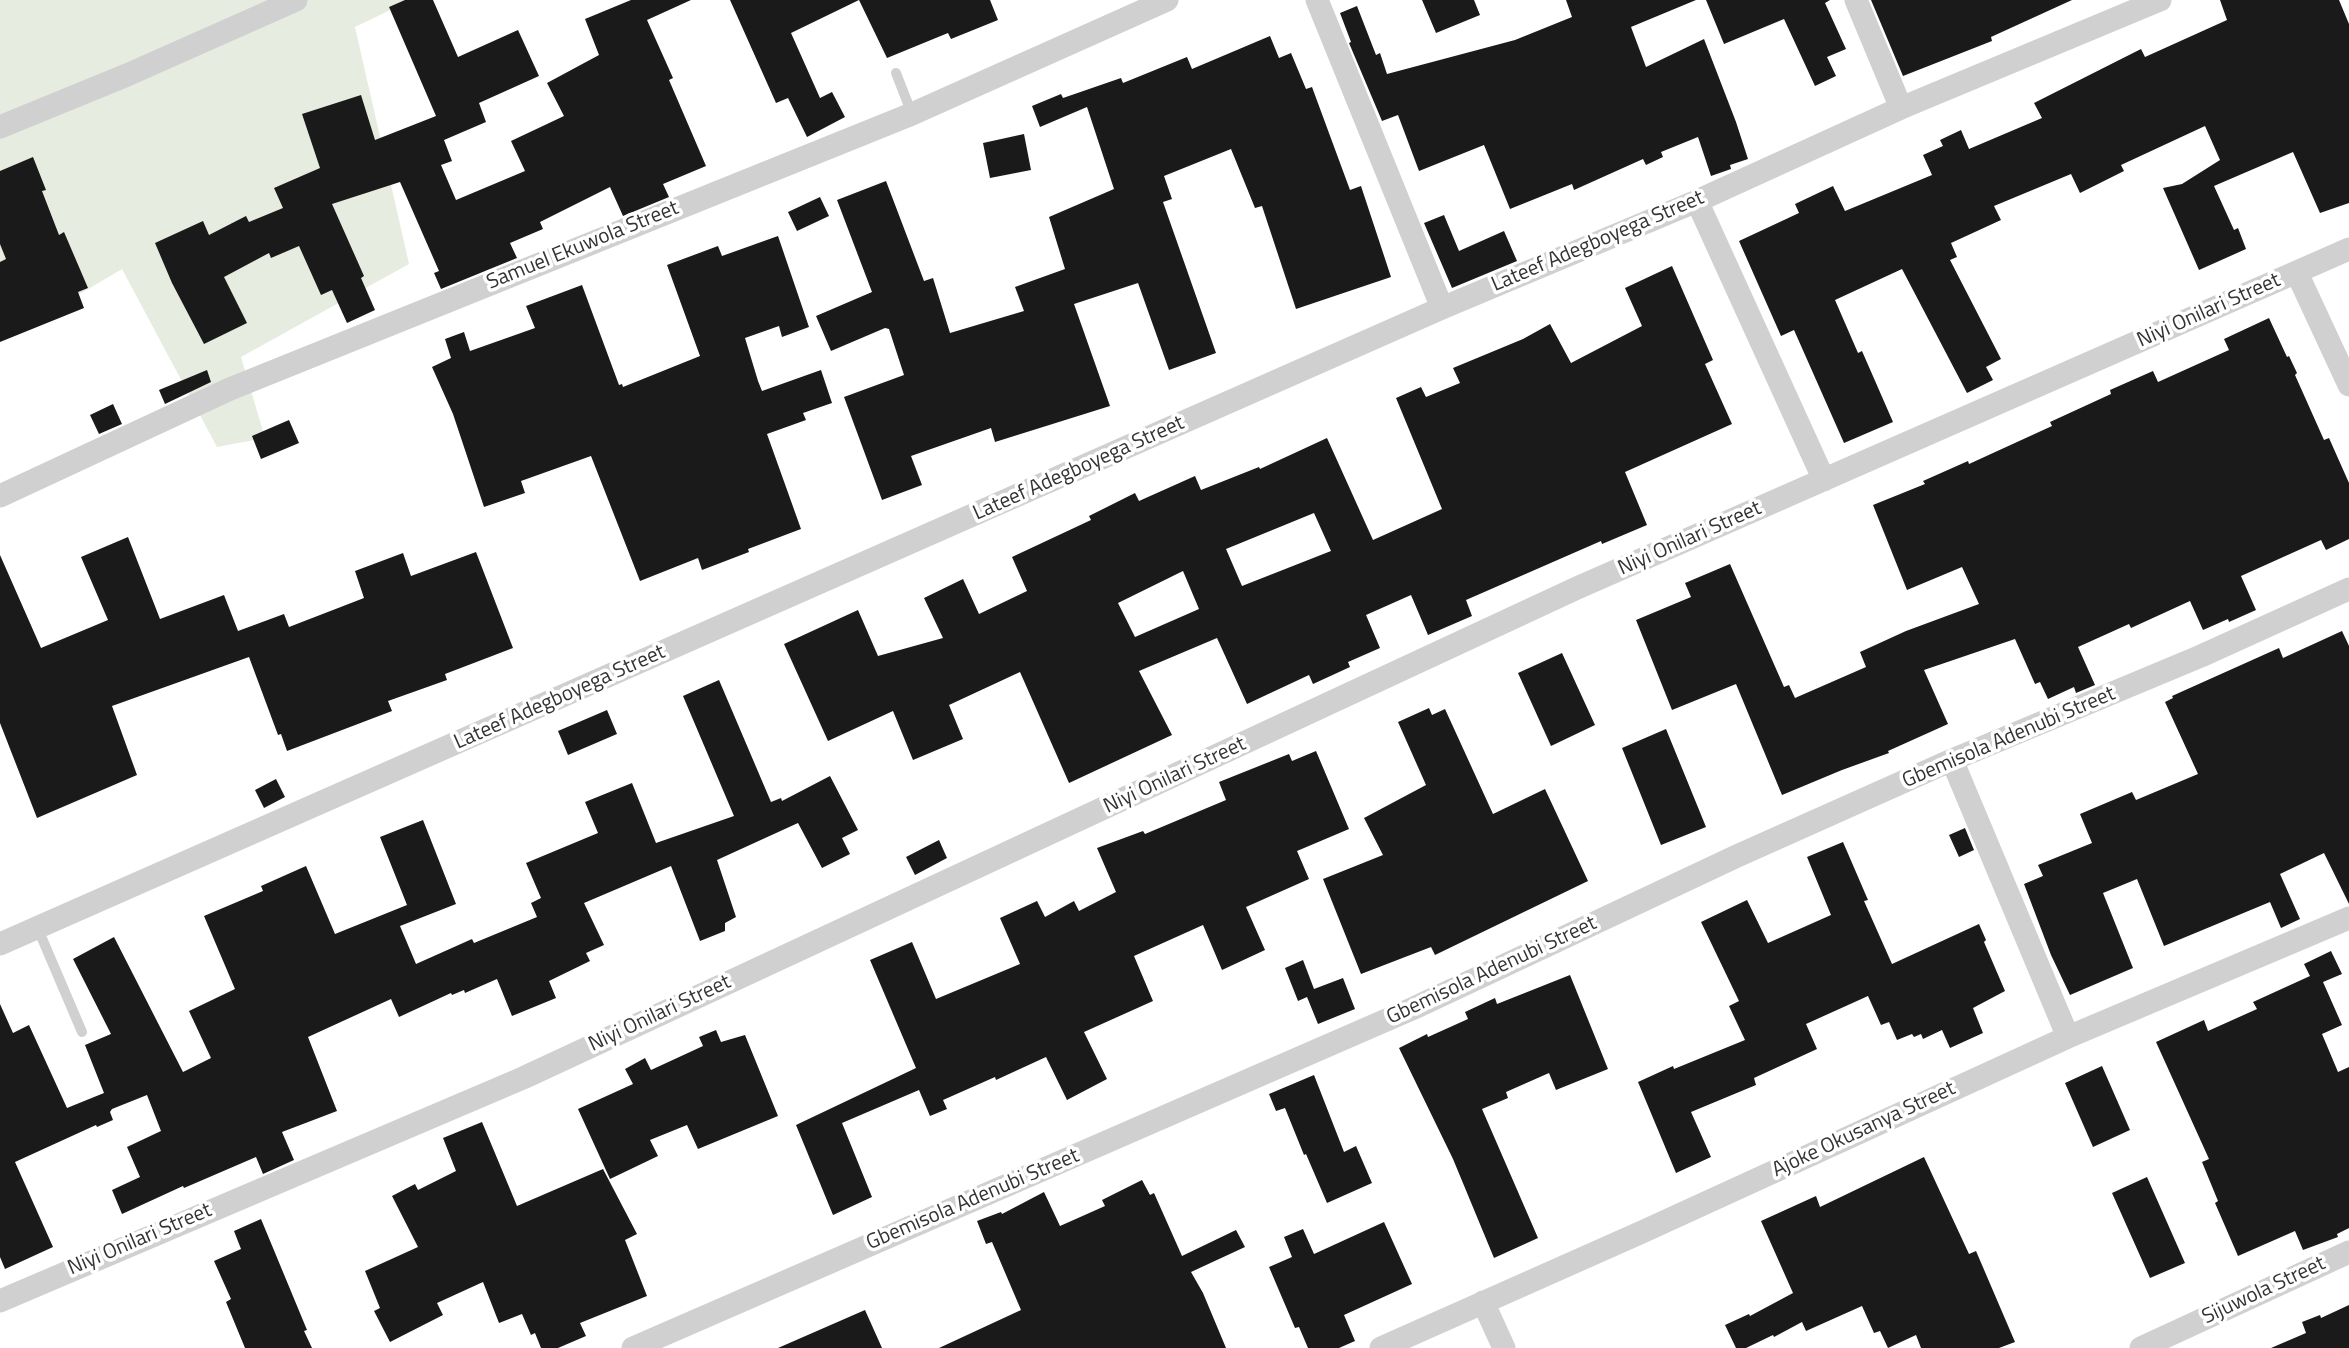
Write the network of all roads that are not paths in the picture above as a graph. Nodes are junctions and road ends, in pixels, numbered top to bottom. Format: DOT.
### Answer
graph roads {
  1 [pos="296,0"];
  2 [pos="1167,0"];
  3 [pos="1317,0"];
  4 [pos="1856,0"];
  5 [pos="2160,0"];
  6 [pos="896,73"];
  7 [pos="1901,108"];
  8 [pos="912,114"];
  9 [pos="0,127"];
  10 [pos="1697,201"];
  11 [pos="2349,249"];
  12 [pos="2297,273"];
  13 [pos="1442,308"];
  14 [pos="2349,385"];
  15 [pos="1824,480"];
  16 [pos="0,496"];
  17 [pos="2349,590"];
  18 [pos="1952,761"];
  19 [pos="2349,918"];
  20 [pos="38,929"];
  21 [pos="0,944"];
  22 [pos="82,1032"];
  23 [pos="2067,1037"];
  24 [pos="2349,1252"];
  25 [pos="0,1301"];
  26 [pos="1483,1302"];
  27 [pos="633,1348"];
  28 [pos="1381,1348"];
  29 [pos="1504,1348"];
  30 [pos="2141,1348"];
  1 -- 9 [label="street"];
  2 -- 8 [label="street, Samuel Ekuwola Street"];
  3 -- 13 [label="street"];
  4 -- 7 [label="street"];
  5 -- 7 [label="street, Lateef Adegboyega Street"];
  6 -- 8 [label="lane"];
  7 -- 10 [label="street, Lateef Adegboyega Street"];
  8 -- 16 [label="street, Samuel Ekuwola Street"];
  10 -- 13 [label="street, Lateef Adegboyega Street"];
  10 -- 15 [label="street"];
  11 -- 12 [label="street, Niyi Onilari Street"];
  12 -- 14 [label="street"];
  12 -- 15 [label="street, Niyi Onilari Street"];
  13 -- 20 [label="street, Lateef Adegboyega Street"];
  15 -- 25 [label="street, Niyi Onilari Street"];
  17 -- 18 [label="street, Gbemisola Adenubi Street"];
  18 -- 23 [label="street"];
  18 -- 27 [label="street, Gbemisola Adenubi Street"];
  19 -- 23 [label="street, Ajoke Okusanya Street"];
  20 -- 21 [label="street, Lateef Adegboyega Street"];
  20 -- 22 [label="lane"];
  23 -- 26 [label="street, Ajoke Okusanya Street"];
  24 -- 30 [label="street, Sijuwola Street"];
  26 -- 28 [label="street, Ajoke Okusanya Street"];
  26 -- 29 [label="street"];
}
